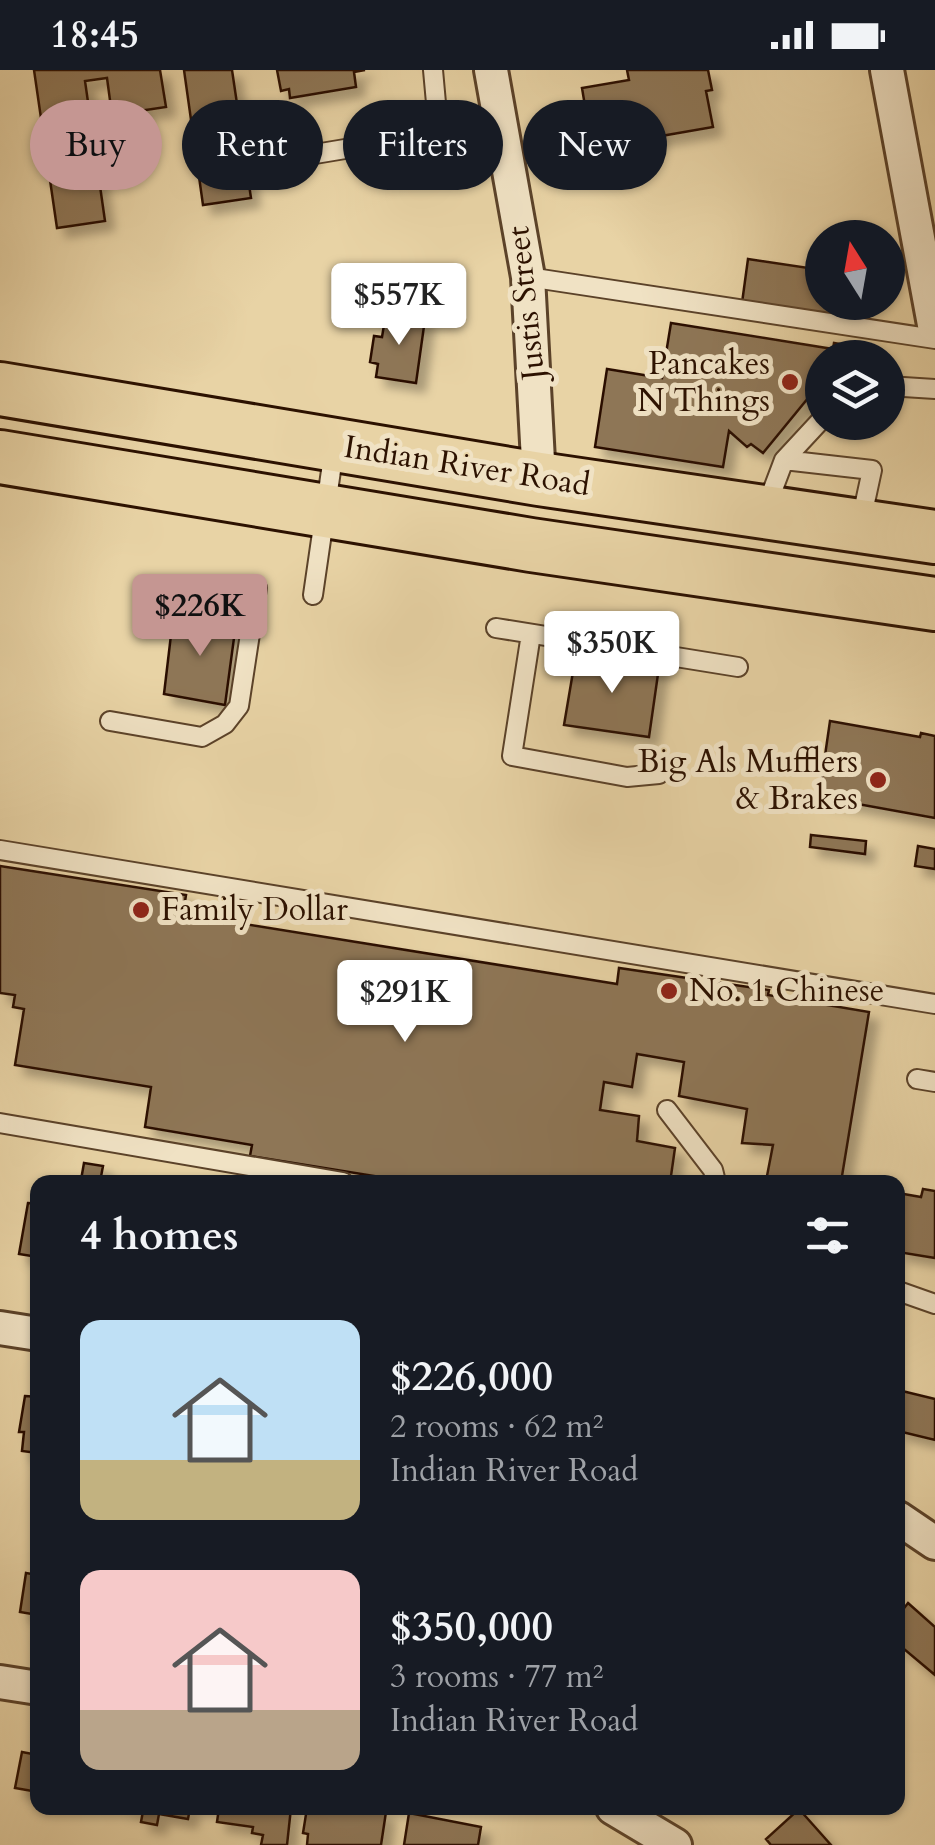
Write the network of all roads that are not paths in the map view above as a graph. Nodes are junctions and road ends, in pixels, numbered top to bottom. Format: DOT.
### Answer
graph roads {
  1 [pos="434,70"];
  2 [pos="490,70"];
  3 [pos="887,70"];
  4 [pos="323,152"];
  5 [pos="528,277"];
  6 [pos="935,330"];
  7 [pos="935,339"];
  8 [pos="905,387"];
  9 [pos="0,389"];
  10 [pos="935,389"];
  11 [pos="805,437"];
  12 [pos="335,445"];
  13 [pos="0,457"];
  14 [pos="784,460"];
  15 [pos="539,479"];
  16 [pos="324,511"];
  17 [pos="764,512"];
  18 [pos="860,526"];
  19 [pos="935,536"];
  20 [pos="257,588"];
  21 [pos="313,596"];
  22 [pos="935,604"];
  23 [pos="496,628"];
  24 [pos="531,634"];
  25 [pos="738,668"];
  26 [pos="110,721"];
  27 [pos="658,774"];
  28 [pos="0,850"];
  29 [pos="935,1004"];
  30 [pos="668,1110"];
  31 [pos="0,1123"];
  32 [pos="302,1175"];
  33 [pos="714,1175"];
  34 [pos="905,1293"];
  35 [pos="935,1304"];
  36 [pos="0,1328"];
  37 [pos="30,1333"];
  38 [pos="905,1523"];
  39 [pos="935,1544"];
  40 [pos="0,1682"];
  41 [pos="30,1687"];
  42 [pos="625,1815"];
  43 [pos="675,1845"];
  1 -- 4 [label="lane"];
  2 -- 5 [label="street, Justis Street"];
  3 -- 6 [label="street"];
  5 -- 7 [label="lane"];
  5 -- 15 [label="street, Justis Street"];
  8 -- 10 [label="lane"];
  9 -- 12 [label="main road, Indian River Road"];
  11 -- 14 [label="lane"];
  12 -- 15 [label="main road, Indian River Road"];
  12 -- 16 [label="lane"];
  13 -- 16 [label="main road, Indian River Road"];
  14 -- 17 [label="lane"];
  14 -- 18 [label="lane"];
  15 -- 17 [label="main road, Indian River Road"];
  16 -- 21 [label="lane"];
  16 -- 22 [label="main road, Indian River Road"];
  17 -- 18 [label="main road, Indian River Road"];
  18 -- 19 [label="main road, Indian River Road"];
  20 -- 26 [label="lane"];
  23 -- 24 [label="lane"];
  24 -- 25 [label="lane"];
  24 -- 27 [label="lane"];
  28 -- 29 [label="lane"];
  30 -- 33 [label="lane"];
  31 -- 32 [label="lane"];
  34 -- 35 [label="lane"];
  36 -- 37 [label="street"];
  38 -- 39 [label="street"];
  40 -- 41 [label="street"];
  42 -- 43 [label="street"];
}
